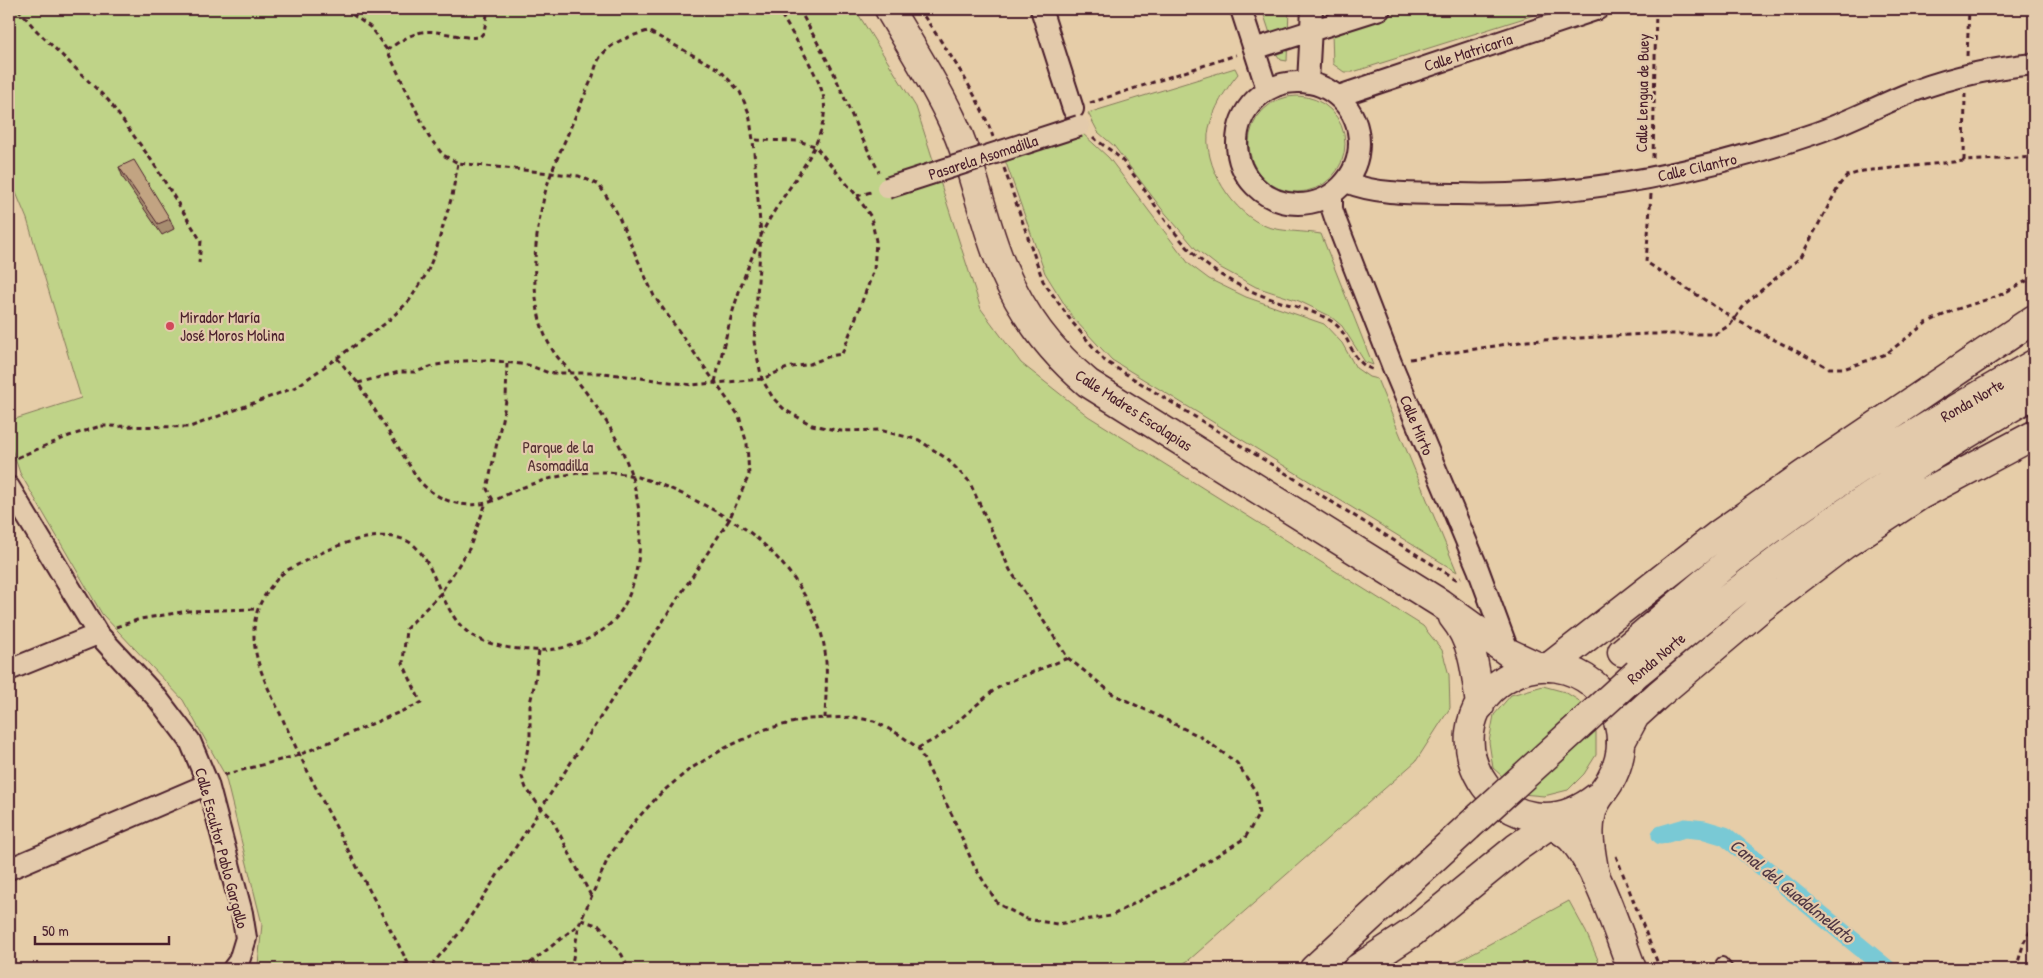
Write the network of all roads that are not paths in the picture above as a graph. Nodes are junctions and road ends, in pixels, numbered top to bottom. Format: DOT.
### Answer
graph roads {
  1 [pos="890,9"];
  2 [pos="1041,9"];
  3 [pos="1240,9"];
  4 [pos="1312,9"];
  5 [pos="1380,9"];
  6 [pos="1598,9"];
  7 [pos="1312,31"];
  8 [pos="1254,49"];
  9 [pos="2034,64"];
  10 [pos="1308,82"];
  11 [pos="1267,89"];
  12 [pos="1339,96"];
  13 [pos="887,188"];
  14 [pos="1339,188"];
  15 [pos="2034,319"];
  16 [pos="2034,364"];
  17 [pos="2034,394"];
  18 [pos="2034,435"];
  19 [pos="9,487"];
  20 [pos="1440,603"];
  21 [pos="98,634"];
  22 [pos="1508,653"];
  23 [pos="1630,662"];
  24 [pos="1544,667"];
  25 [pos="9,670"];
  26 [pos="1480,706"];
  27 [pos="1621,742"];
  28 [pos="208,784"];
  29 [pos="1597,797"];
  30 [pos="1548,818"];
  31 [pos="9,869"];
  32 [pos="1595,876"];
  33 [pos="233,969"];
  34 [pos="1314,969"];
  35 [pos="1357,969"];
  36 [pos="1632,969"];
  1 -- 20 [label="main road, Calle Madres Escolapias"];
  2 -- 13 [label="street, Pasarela Asomadilla, bridge"];
  3 -- 8 [label="street"];
  4 -- 7 [label="street"];
  5 -- 7 [label="street"];
  6 -- 12 [label="street, Calle Matricaria"];
  7 -- 8 [label="street"];
  7 -- 10 [label="street"];
  8 -- 11 [label="street"];
  9 -- 14 [label="street, Calle Cilantro"];
  10 -- 11 [label="street"];
  10 -- 12 [label="street"];
  11 -- 14 [label="street"];
  12 -- 14 [label="street"];
  14 -- 22 [label="street, Calle Mirto"];
  15 -- 24 [label="main road"];
  16 -- 23 [label="main road, Ronda Norte"];
  17 -- 23 [label="main road, Ronda Norte"];
  18 -- 27 [label="main road"];
  19 -- 21 [label="street, Calle Escultor Pablo Gargallo"];
  20 -- 22 [label="main road, Calle Madres Escolapias"];
  20 -- 26 [label="main road, Calle Madres Escolapias"];
  21 -- 25 [label="street"];
  21 -- 28 [label="street, Calle Escultor Pablo Gargallo"];
  22 -- 24 [label="main road, Calle Madres Escolapias"];
  23 -- 34 [label="main road, Ronda Norte, bridge"];
  24 -- 26 [label="main road"];
  24 -- 27 [label="main road"];
  26 -- 30 [label="main road"];
  27 -- 29 [label="main road"];
  28 -- 31 [label="street"];
  28 -- 33 [label="street, Calle Escultor Pablo Gargallo"];
  29 -- 30 [label="main road"];
  29 -- 32 [label="main road"];
  30 -- 32 [label="main road"];
  30 -- 35 [label="main road"];
  32 -- 36 [label="main road"];
}
